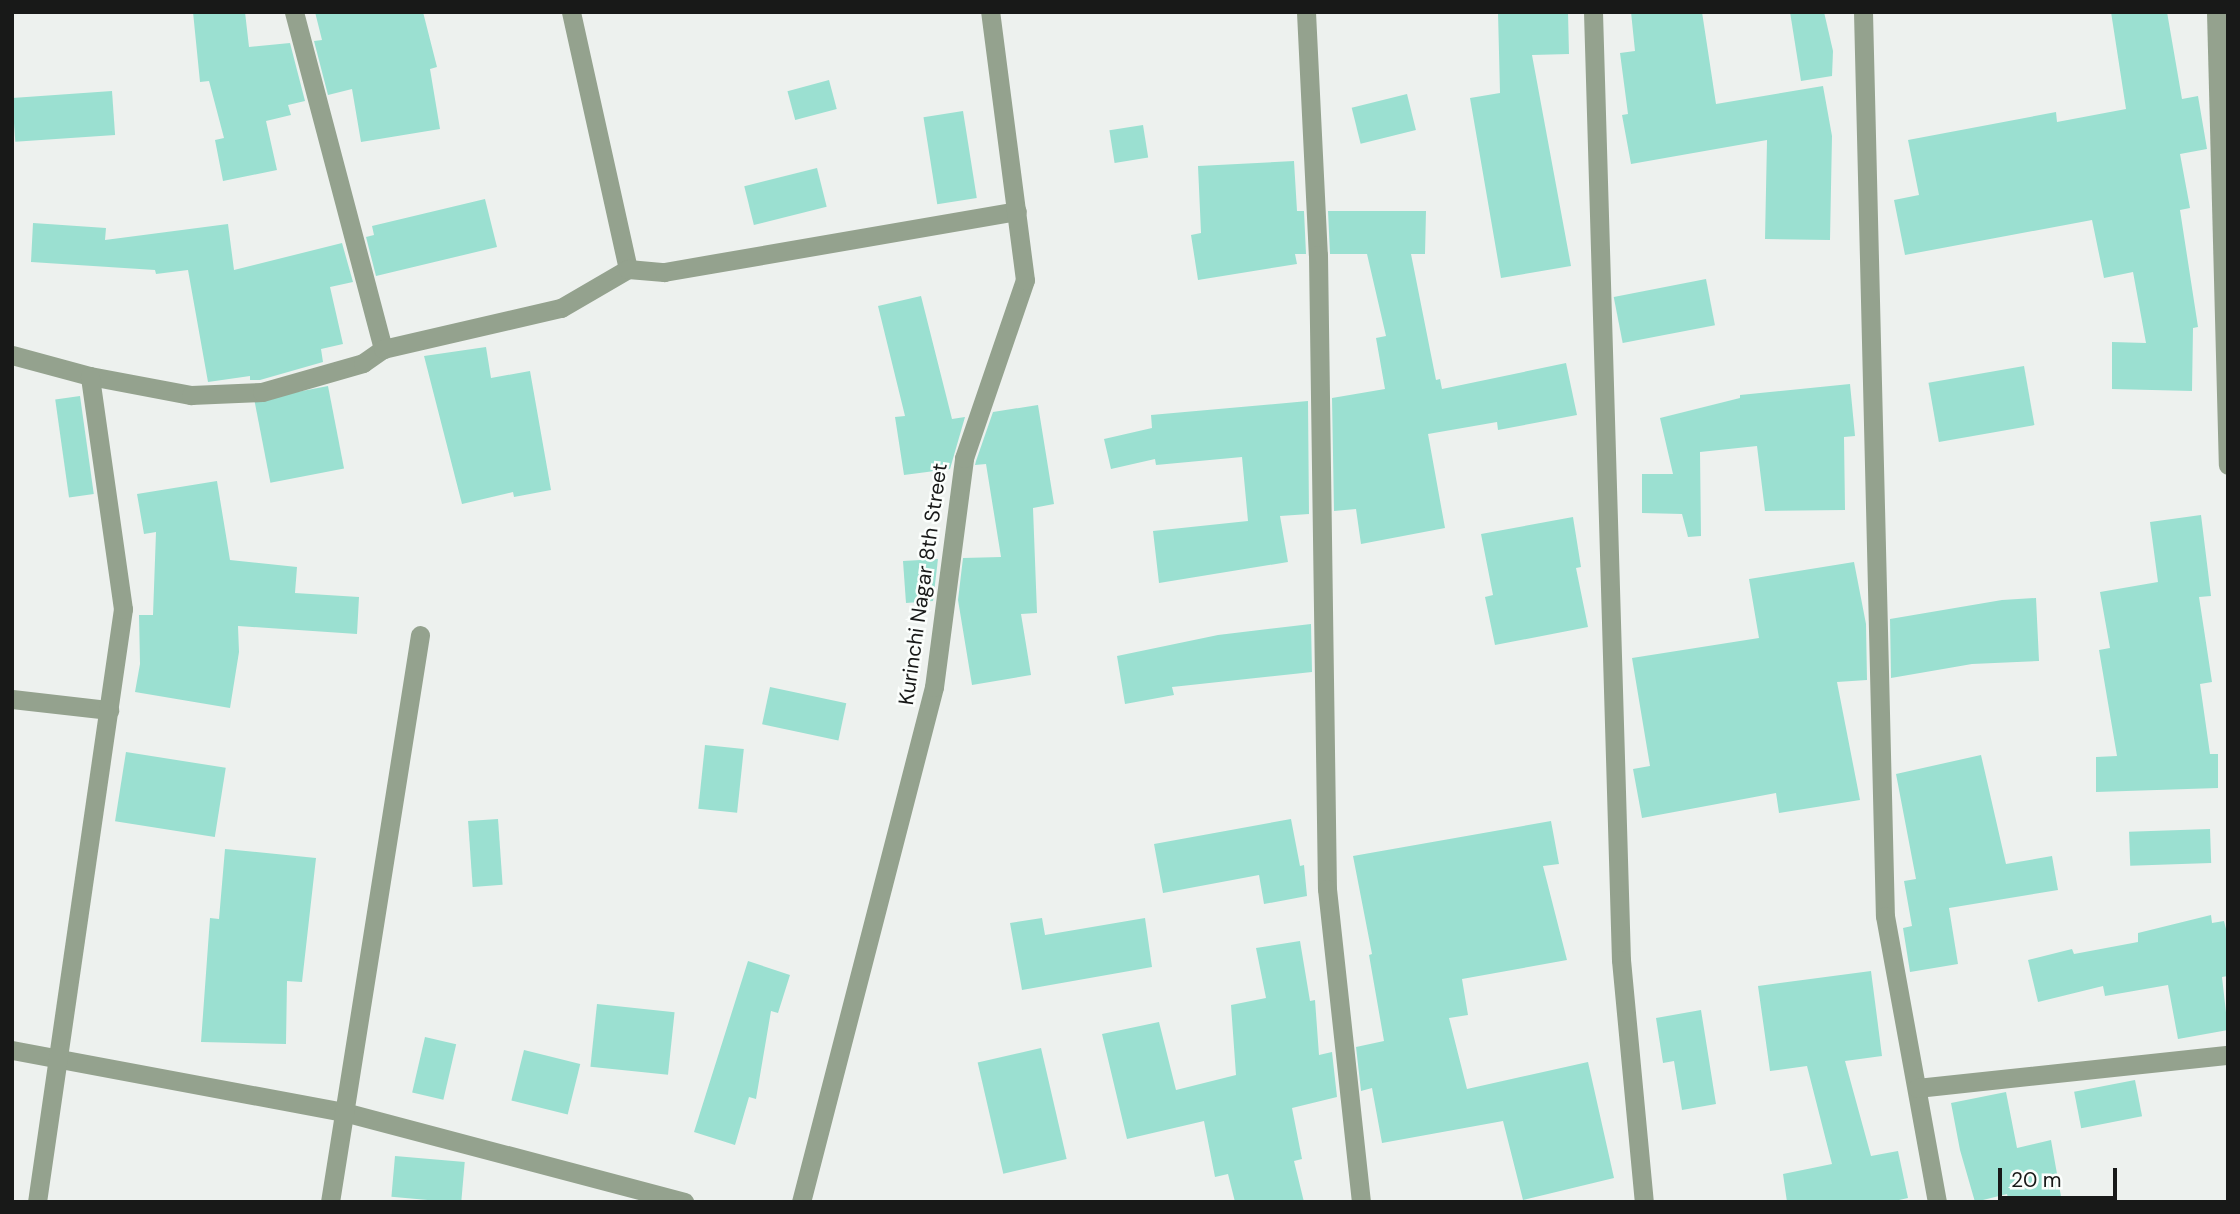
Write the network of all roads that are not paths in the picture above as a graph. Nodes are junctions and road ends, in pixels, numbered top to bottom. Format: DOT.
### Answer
graph roads {
  1 [pos="294,12"];
  2 [pos="570,12"];
  3 [pos="990,12"];
  4 [pos="1306,12"];
  5 [pos="1593,12"];
  6 [pos="1863,12"];
  7 [pos="2216,12"];
  8 [pos="1017,211"];
  9 [pos="628,269"];
  10 [pos="383,349"];
  11 [pos="12,355"];
  12 [pos="90,376"];
  13 [pos="2228,465"];
  14 [pos="420,635"];
  15 [pos="12,699"];
  16 [pos="109,710"];
  17 [pos="12,1050"];
  18 [pos="2228,1055"];
  19 [pos="58,1057"];
  20 [pos="1917,1088"];
  21 [pos="344,1112"];
  22 [pos="802,1201"];
  23 [pos="37,1202"];
  24 [pos="330,1202"];
  25 [pos="684,1202"];
  26 [pos="1361,1202"];
  27 [pos="1644,1202"];
  28 [pos="1937,1202"];
  1 -- 10 [label="street"];
  2 -- 9 [label="street"];
  3 -- 8 [label="street, Kurinchi Nagar 8th Street"];
  4 -- 26 [label="street"];
  5 -- 27 [label="street"];
  6 -- 20 [label="street"];
  7 -- 13 [label="street"];
  8 -- 9 [label="street"];
  8 -- 22 [label="street, Kurinchi Nagar 8th Street"];
  9 -- 10 [label="street"];
  10 -- 12 [label="street"];
  11 -- 12 [label="street"];
  12 -- 16 [label="street"];
  14 -- 21 [label="street"];
  15 -- 16 [label="street"];
  16 -- 19 [label="street"];
  17 -- 19 [label="street"];
  18 -- 20 [label="street"];
  19 -- 21 [label="street"];
  19 -- 23 [label="street"];
  20 -- 28 [label="street"];
  21 -- 24 [label="street"];
  21 -- 25 [label="street"];
}
